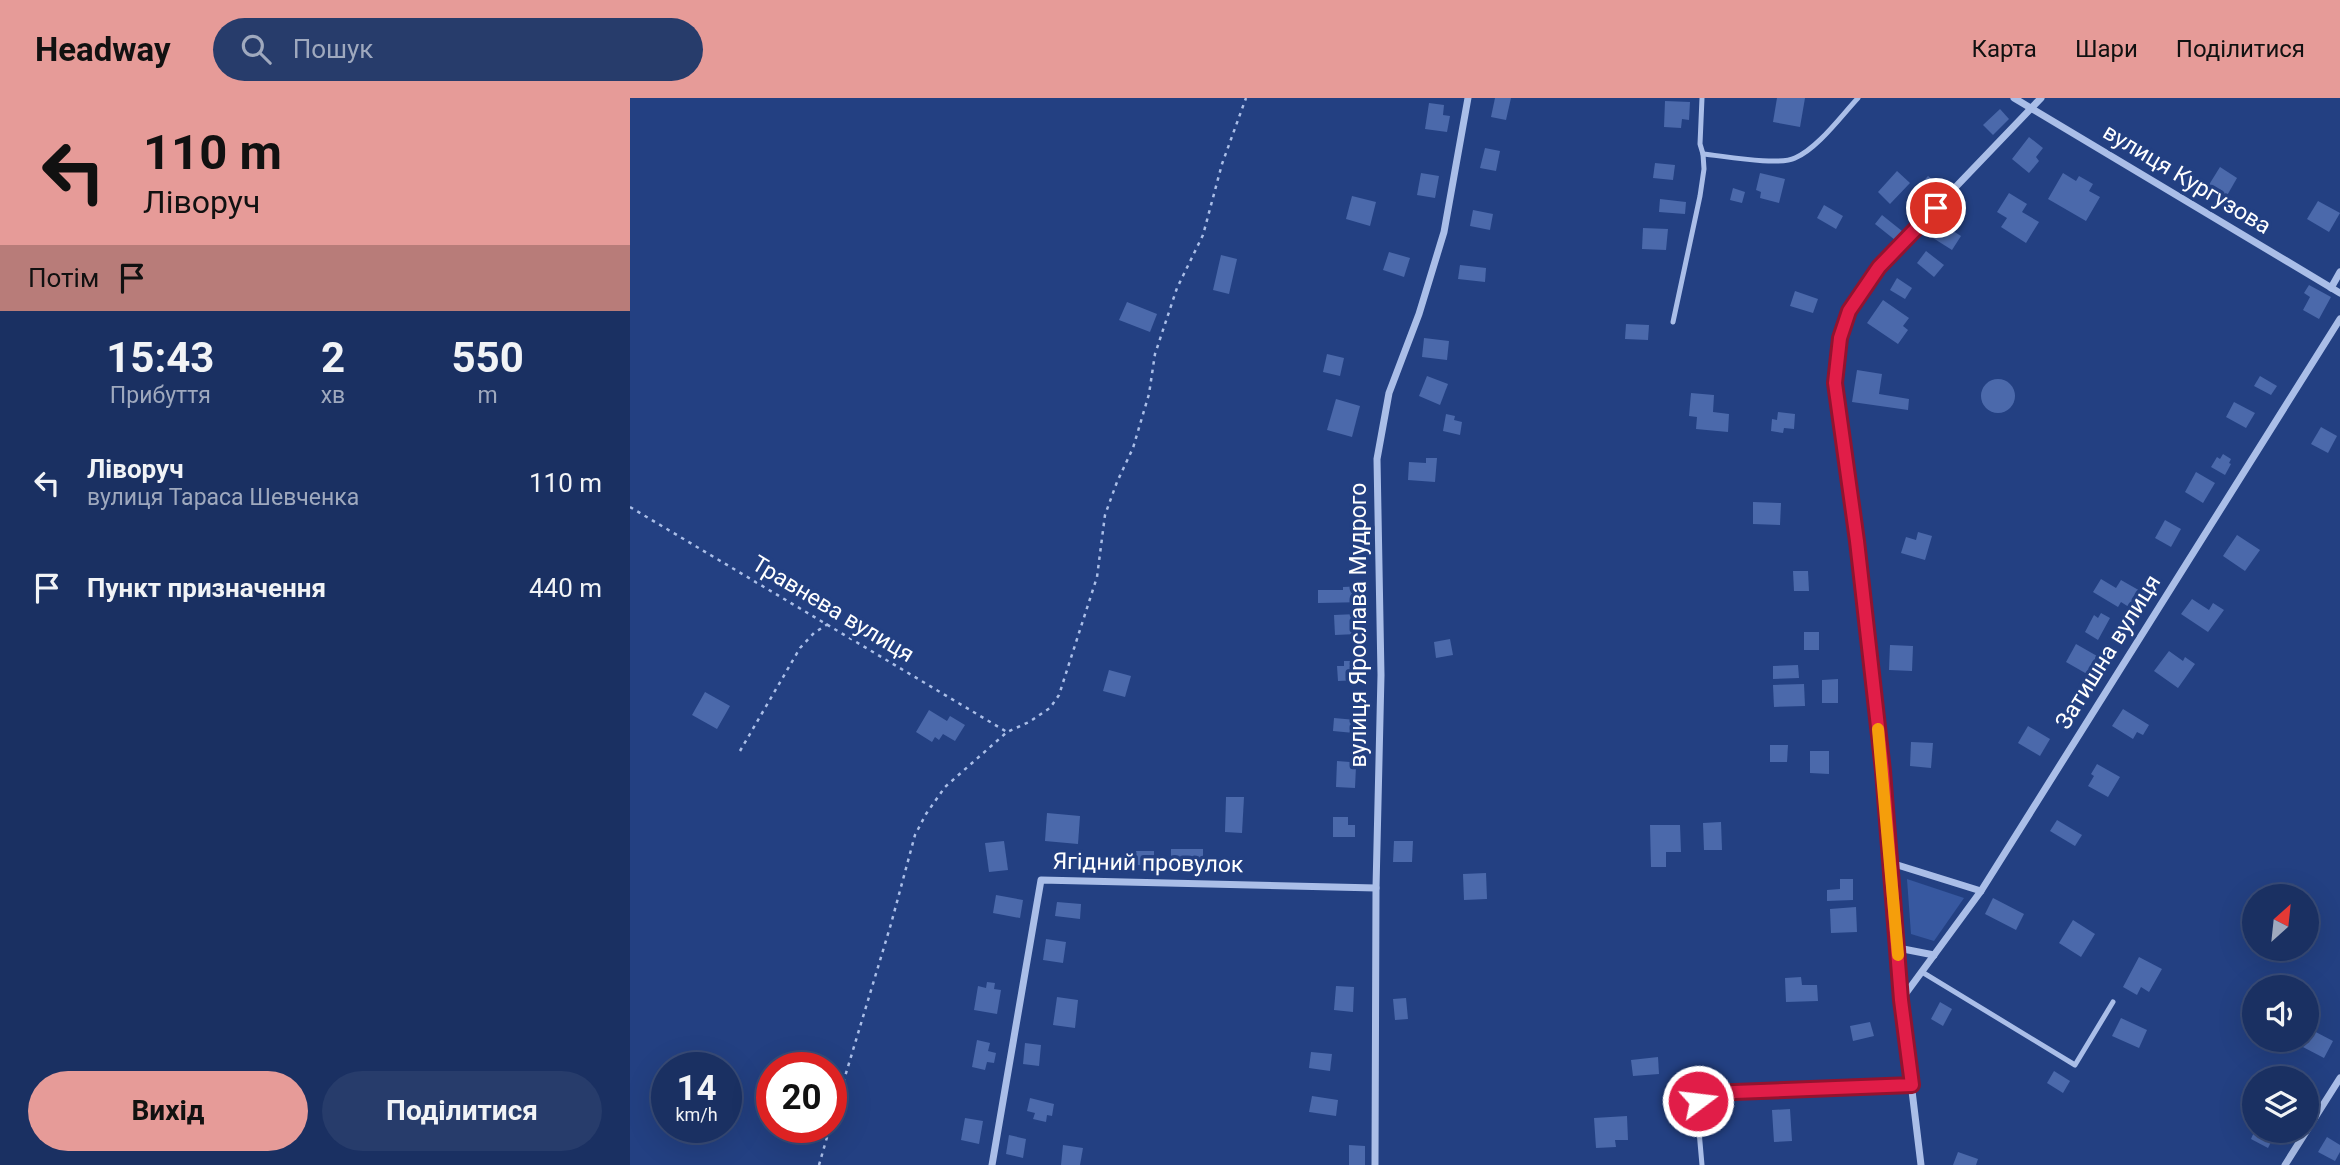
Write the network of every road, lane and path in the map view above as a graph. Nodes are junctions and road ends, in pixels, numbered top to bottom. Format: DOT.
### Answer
graph roads {
  1 [pos="1246,98"];
  2 [pos="1468,98"];
  3 [pos="1702,98"];
  4 [pos="1858,98"];
  5 [pos="2014,98"];
  6 [pos="2041,98"];
  7 [pos="2030,109"];
  8 [pos="1703,154"];
  9 [pos="2340,272"];
  10 [pos="2331,288"];
  11 [pos="2340,293"];
  12 [pos="2340,319"];
  13 [pos="1673,322"];
  14 [pos="630,507"];
  15 [pos="828,624"];
  16 [pos="1007,732"];
  17 [pos="740,751"];
  18 [pos="1891,863"];
  19 [pos="1376,888"];
  20 [pos="1981,891"];
  21 [pos="1898,947"];
  22 [pos="1934,955"];
  23 [pos="1922,972"];
  24 [pos="1901,1000"];
  25 [pos="2113,1002"];
  26 [pos="847,1072"];
  27 [pos="2340,1078"];
  28 [pos="1912,1085"];
  29 [pos="825,1143"];
  30 [pos="1920,1164"];
  31 [pos="818,1165"];
  32 [pos="992,1165"];
  33 [pos="1375,1165"];
  34 [pos="1702,1165"];
  35 [pos="2285,1165"];
  1 -- 16 [label="path"];
  2 -- 19 [label="street, вулиця Ярослава Мудрого"];
  3 -- 8 [label="lane"];
  4 -- 8 [label="lane"];
  5 -- 7 [label="street, вулиця Кургузова"];
  6 -- 7 [label="street"];
  7 -- 10 [label="street, вулиця Кургузова"];
  7 -- 18 [label="street"];
  8 -- 13 [label="lane"];
  9 -- 10 [label="street"];
  10 -- 11 [label="street, вулиця Кургузова"];
  12 -- 20 [label="street, Затишна вулиця"];
  14 -- 15 [label="path, Травнева вулиця"];
  15 -- 16 [label="path, Травнева вулиця"];
  15 -- 17 [label="path"];
  16 -- 26 [label="path"];
  18 -- 20 [label="street"];
  18 -- 21 [label="street"];
  19 -- 32 [label="street, Ягідний провулок"];
  19 -- 33 [label="street, вулиця Ярослава Мудрого"];
  20 -- 22 [label="street, Затишна вулиця"];
  21 -- 22 [label="street"];
  21 -- 24 [label="street"];
  22 -- 23 [label="street, Затишна вулиця"];
  23 -- 24 [label="street, Затишна вулиця"];
  23 -- 25 [label="lane"];
  24 -- 28 [label="street"];
  27 -- 35 [label="street"];
  28 -- 30 [label="street"];
  28 -- 34 [label="lane"];
  29 -- 31 [label="path"];
}
